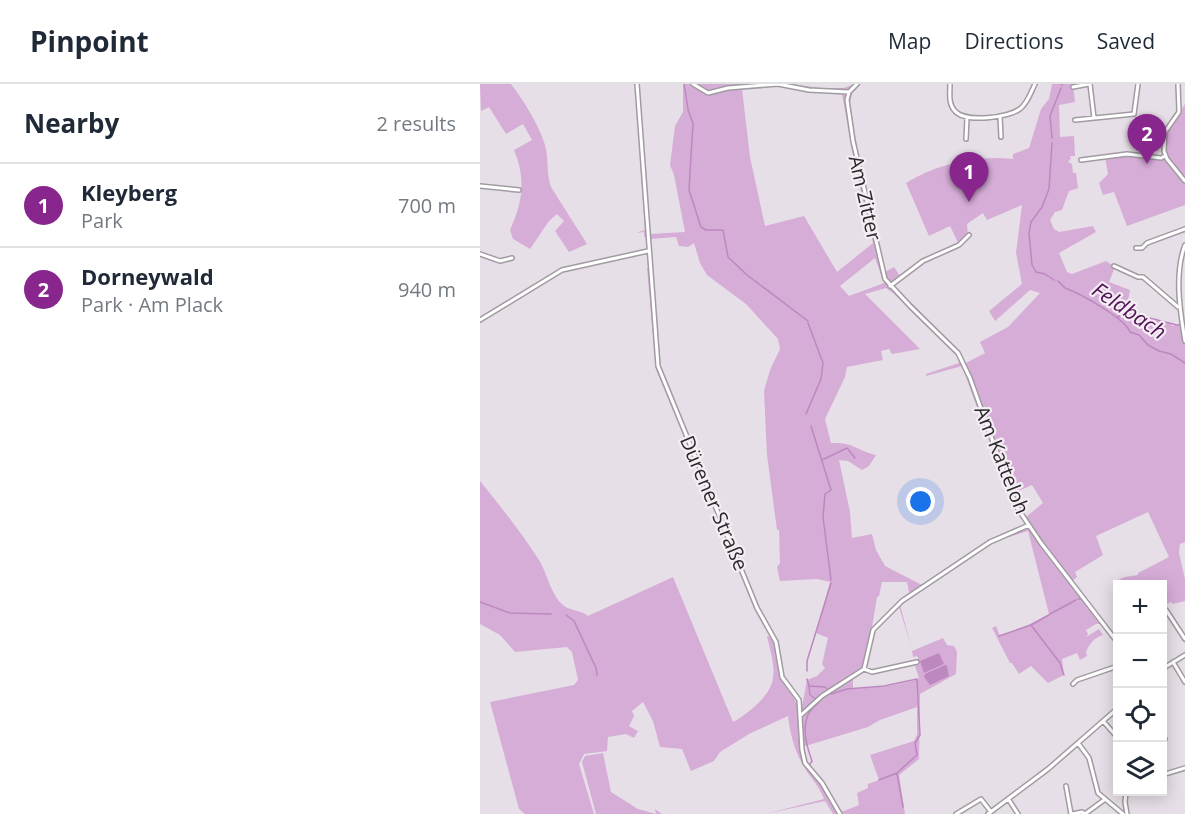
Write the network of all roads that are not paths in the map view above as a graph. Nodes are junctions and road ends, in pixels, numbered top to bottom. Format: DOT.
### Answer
graph roads {
  1 [pos="637,84"];
  2 [pos="693,84"];
  3 [pos="857,84"];
  4 [pos="950,84"];
  5 [pos="1035,84"];
  6 [pos="1089,84"];
  7 [pos="1138,84"];
  8 [pos="1178,84"];
  9 [pos="1073,87"];
  10 [pos="849,92"];
  11 [pos="1000,116"];
  12 [pos="966,118"];
  13 [pos="1094,118"];
  14 [pos="1075,120"];
  15 [pos="1001,137"];
  16 [pos="966,139"];
  17 [pos="1165,156"];
  18 [pos="1081,160"];
  19 [pos="1185,181"];
  20 [pos="480,186"];
  21 [pos="519,190"];
  22 [pos="1185,229"];
  23 [pos="969,235"];
  24 [pos="1185,245"];
  25 [pos="1136,248"];
  26 [pos="648,251"];
  27 [pos="480,254"];
  28 [pos="512,258"];
  29 [pos="1114,266"];
  30 [pos="890,285"];
  31 [pos="909,306"];
  32 [pos="1178,307"];
  33 [pos="480,320"];
  34 [pos="1185,340"];
  35 [pos="1029,525"];
  36 [pos="1167,612"];
  37 [pos="1113,637"];
  38 [pos="1185,639"];
  39 [pos="1185,655"];
  40 [pos="917,662"];
  41 [pos="1173,662"];
  42 [pos="1167,666"];
  43 [pos="1113,668"];
  44 [pos="864,669"];
  45 [pos="1185,682"];
  46 [pos="1072,684"];
  47 [pos="1113,712"];
  48 [pos="800,716"];
  49 [pos="1103,721"];
  50 [pos="1113,732"];
  51 [pos="1078,743"];
  52 [pos="1185,768"];
  53 [pos="1167,773"];
  54 [pos="1066,786"];
  55 [pos="1126,796"];
  56 [pos="1009,800"];
  57 [pos="1104,800"];
  58 [pos="989,813"];
  59 [pos="840,814"];
  60 [pos="956,814"];
  61 [pos="1018,814"];
  62 [pos="1072,814"];
  63 [pos="1085,814"];
  64 [pos="1125,814"];
  1 -- 26 [label="street, Dürener Straße"];
  2 -- 10 [label="street"];
  3 -- 10 [label="street"];
  4 -- 12 [label="street"];
  5 -- 11 [label="street"];
  6 -- 9 [label="street"];
  6 -- 13 [label="street"];
  7 -- 13 [label="street"];
  8 -- 17 [label="street"];
  10 -- 30 [label="street, Am Zitter"];
  11 -- 12 [label="street"];
  11 -- 15 [label="street"];
  12 -- 16 [label="street"];
  13 -- 14 [label="street"];
  17 -- 18 [label="street"];
  17 -- 19 [label="street"];
  20 -- 21 [label="street"];
  22 -- 25 [label="street"];
  23 -- 30 [label="street"];
  24 -- 32 [label="street"];
  26 -- 33 [label="street"];
  26 -- 48 [label="street, Dürener Straße"];
  27 -- 28 [label="street"];
  29 -- 32 [label="street"];
  30 -- 31 [label="street, Am Zitter"];
  31 -- 35 [label="street, Am Katteloh"];
  32 -- 34 [label="street"];
  35 -- 37 [label="street, Am Katteloh"];
  35 -- 44 [label="street"];
  36 -- 38 [label="street"];
  39 -- 41 [label="street"];
  40 -- 44 [label="street"];
  41 -- 42 [label="street"];
  41 -- 45 [label="street"];
  43 -- 46 [label="street"];
  44 -- 48 [label="street"];
  47 -- 49 [label="street"];
  48 -- 59 [label="street, Dürener Straße"];
  49 -- 50 [label="street"];
  49 -- 51 [label="street"];
  51 -- 56 [label="street"];
  51 -- 57 [label="street"];
  52 -- 53 [label="street"];
  54 -- 62 [label="street"];
  55 -- 64 [label="street"];
  56 -- 58 [label="street"];
  56 -- 61 [label="street"];
  57 -- 63 [label="street"];
  57 -- 64 [label="street"];
  58 -- 60 [label="street"];
  62 -- 63 [label="street"];
}
